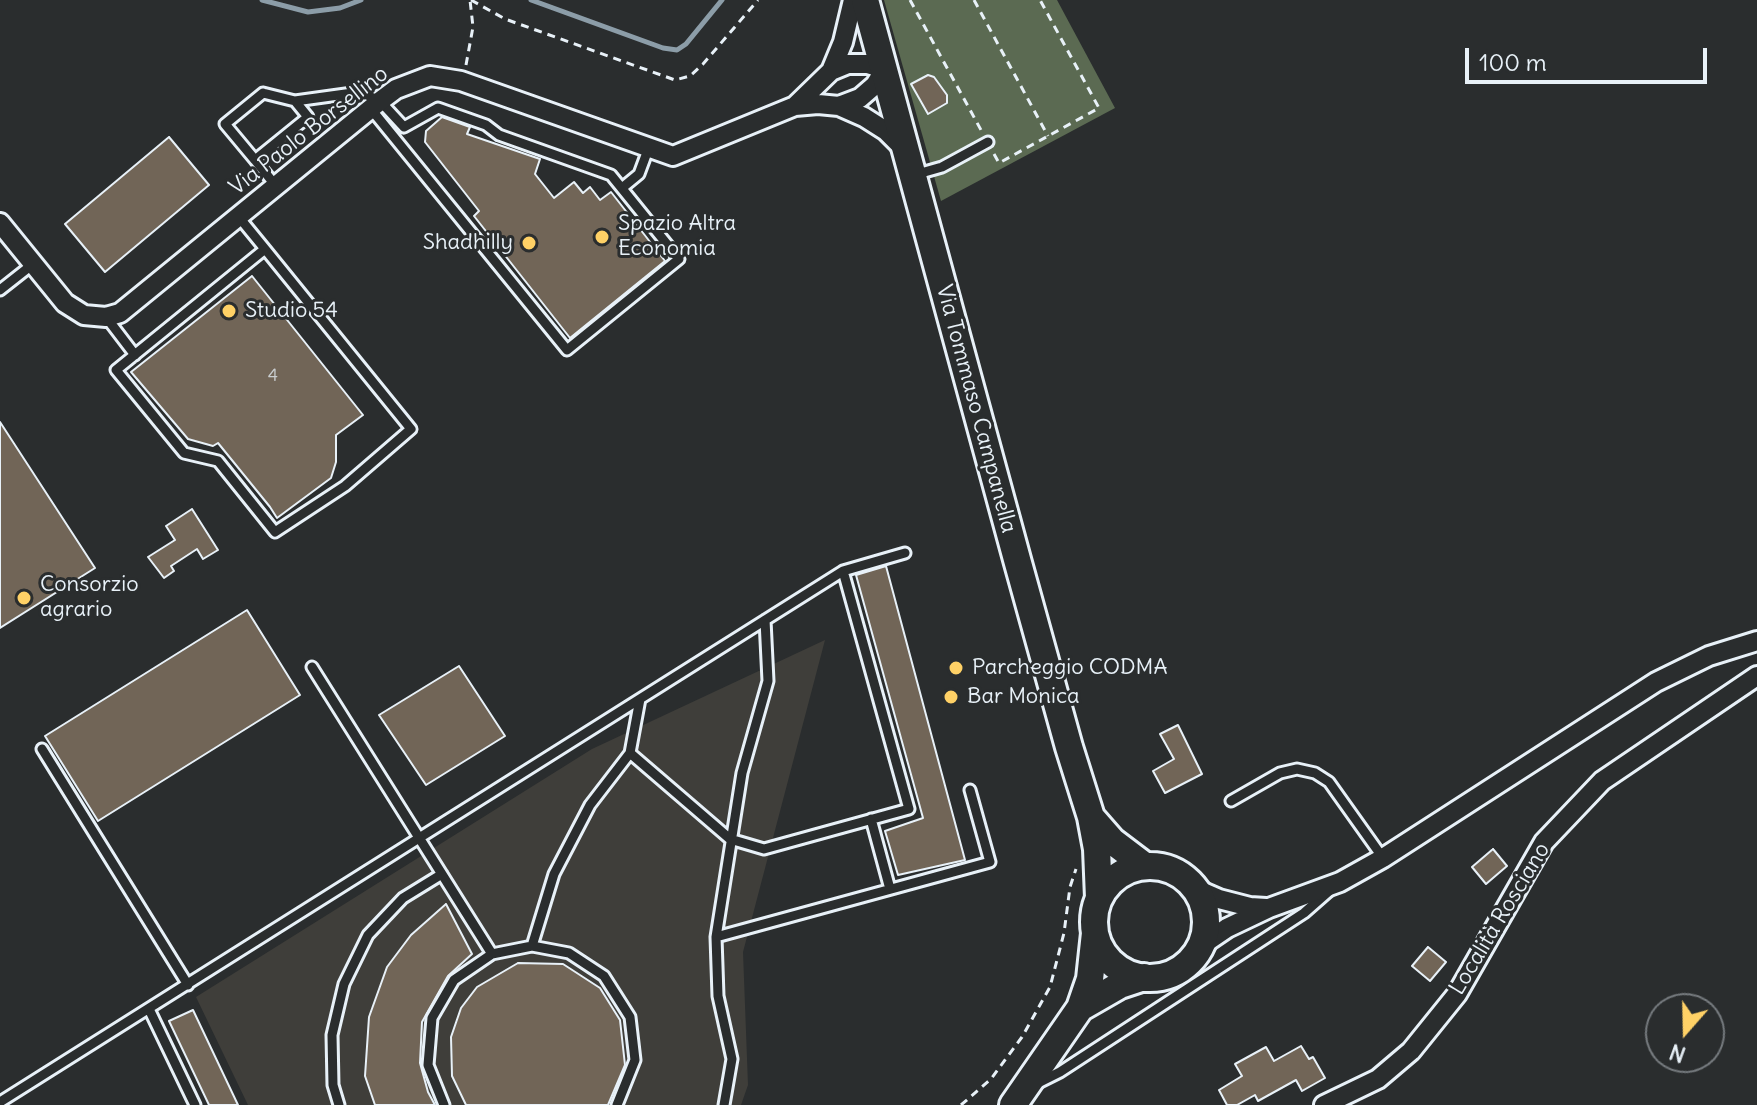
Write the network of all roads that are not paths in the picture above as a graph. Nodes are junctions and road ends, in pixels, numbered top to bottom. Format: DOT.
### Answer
graph roads {
  1 [pos="853,0"];
  2 [pos="865,0"];
  3 [pos="885,69"];
  4 [pos="831,71"];
  5 [pos="295,101"];
  6 [pos="375,105"];
  7 [pos="795,106"];
  8 [pos="839,106"];
  9 [pos="988,142"];
  10 [pos="649,147"];
  11 [pos="255,160"];
  12 [pos="911,164"];
  13 [pos="276,186"];
  14 [pos="622,188"];
  15 [pos="238,216"];
  16 [pos="0,223"];
  17 [pos="265,249"];
  18 [pos="33,264"];
  19 [pos="0,290"];
  20 [pos="106,317"];
  21 [pos="135,355"];
  22 [pos="905,553"];
  23 [pos="843,571"];
  24 [pos="765,620"];
  25 [pos="1757,641"];
  26 [pos="312,667"];
  27 [pos="1757,676"];
  28 [pos="640,699"];
  29 [pos="42,749"];
  30 [pos="630,753"];
  31 [pos="970,790"];
  32 [pos="1231,801"];
  33 [pos="1091,817"];
  34 [pos="871,819"];
  35 [pos="419,836"];
  36 [pos="730,839"];
  37 [pos="1383,858"];
  38 [pos="1145,866"];
  39 [pos="442,874"];
  40 [pos="1340,882"];
  41 [pos="890,889"];
  42 [pos="1196,889"];
  43 [pos="1099,898"];
  44 [pos="1269,908"];
  45 [pos="1095,933"];
  46 [pos="716,937"];
  47 [pos="1202,945"];
  48 [pos="532,946"];
  49 [pos="492,954"];
  50 [pos="1144,977"];
  51 [pos="188,985"];
  52 [pos="1080,1008"];
  53 [pos="149,1009"];
  54 [pos="1021,1099"];
  55 [pos="0,1102"];
  56 [pos="195,1105"];
  57 [pos="339,1105"];
  58 [pos="444,1105"];
  59 [pos="617,1105"];
  60 [pos="724,1105"];
  61 [pos="1324,1105"];
  1 -- 4 [label="street, Via Paolo Borsellino"];
  2 -- 3 [label="main road, Via Tommaso Campanella"];
  3 -- 4 [label="street"];
  3 -- 8 [label="street"];
  3 -- 12 [label="main road, Via Tommaso Campanella"];
  4 -- 7 [label="street, Via Paolo Borsellino"];
  5 -- 6 [label="lane"];
  5 -- 11 [label="lane"];
  5 -- 11 [label="lane"];
  6 -- 10 [label="street, Via Paolo Borsellino"];
  6 -- 13 [label="street, Via Paolo Borsellino"];
  6 -- 14 [label="lane"];
  6 -- 14 [label="lane"];
  7 -- 8 [label="street, Via Paolo Borsellino"];
  7 -- 10 [label="street, Via Paolo Borsellino"];
  8 -- 12 [label="street, Via Paolo Borsellino"];
  9 -- 12 [label="lane"];
  10 -- 14 [label="lane"];
  11 -- 13 [label="lane"];
  12 -- 33 [label="main road, Via Tommaso Campanella"];
  13 -- 15 [label="street, Via Paolo Borsellino"];
  15 -- 17 [label="lane"];
  15 -- 20 [label="street, Via Paolo Borsellino"];
  16 -- 18 [label="street"];
  17 -- 21 [label="lane"];
  17 -- 21 [label="lane"];
  18 -- 19 [label="lane"];
  18 -- 20 [label="street"];
  20 -- 21 [label="lane"];
  22 -- 23 [label="lane"];
  23 -- 24 [label="lane"];
  23 -- 34 [label="lane"];
  24 -- 28 [label="lane"];
  24 -- 36 [label="lane"];
  25 -- 37 [label="street"];
  26 -- 35 [label="lane"];
  27 -- 61 [label="street, Località Rosciano"];
  28 -- 30 [label="lane"];
  28 -- 35 [label="lane"];
  29 -- 51 [label="lane"];
  30 -- 36 [label="lane"];
  30 -- 48 [label="lane"];
  31 -- 41 [label="lane"];
  32 -- 37 [label="lane"];
  33 -- 38 [label="main road, Via Tommaso Campanella"];
  33 -- 43 [label="main road, Via Tommaso Campanella"];
  34 -- 36 [label="lane"];
  34 -- 41 [label="lane"];
  35 -- 39 [label="lane"];
  35 -- 51 [label="lane"];
  36 -- 46 [label="lane"];
  37 -- 40 [label="street"];
  38 -- 42 [label="main road"];
  38 -- 43 [label="main road"];
  39 -- 49 [label="lane"];
  39 -- 57 [label="lane"];
  40 -- 44 [label="street"];
  40 -- 54 [label="lane"];
  41 -- 46 [label="lane"];
  42 -- 44 [label="street"];
  42 -- 47 [label="main road"];
  43 -- 45 [label="main road"];
  44 -- 47 [label="street"];
  45 -- 50 [label="main road"];
  45 -- 52 [label="main road"];
  46 -- 60 [label="lane"];
  47 -- 50 [label="main road"];
  48 -- 49 [label="lane"];
  48 -- 59 [label="lane"];
  49 -- 58 [label="lane"];
  50 -- 52 [label="main road"];
  51 -- 53 [label="lane"];
  52 -- 54 [label="main road"];
  53 -- 55 [label="lane"];
  53 -- 56 [label="lane"];
}
